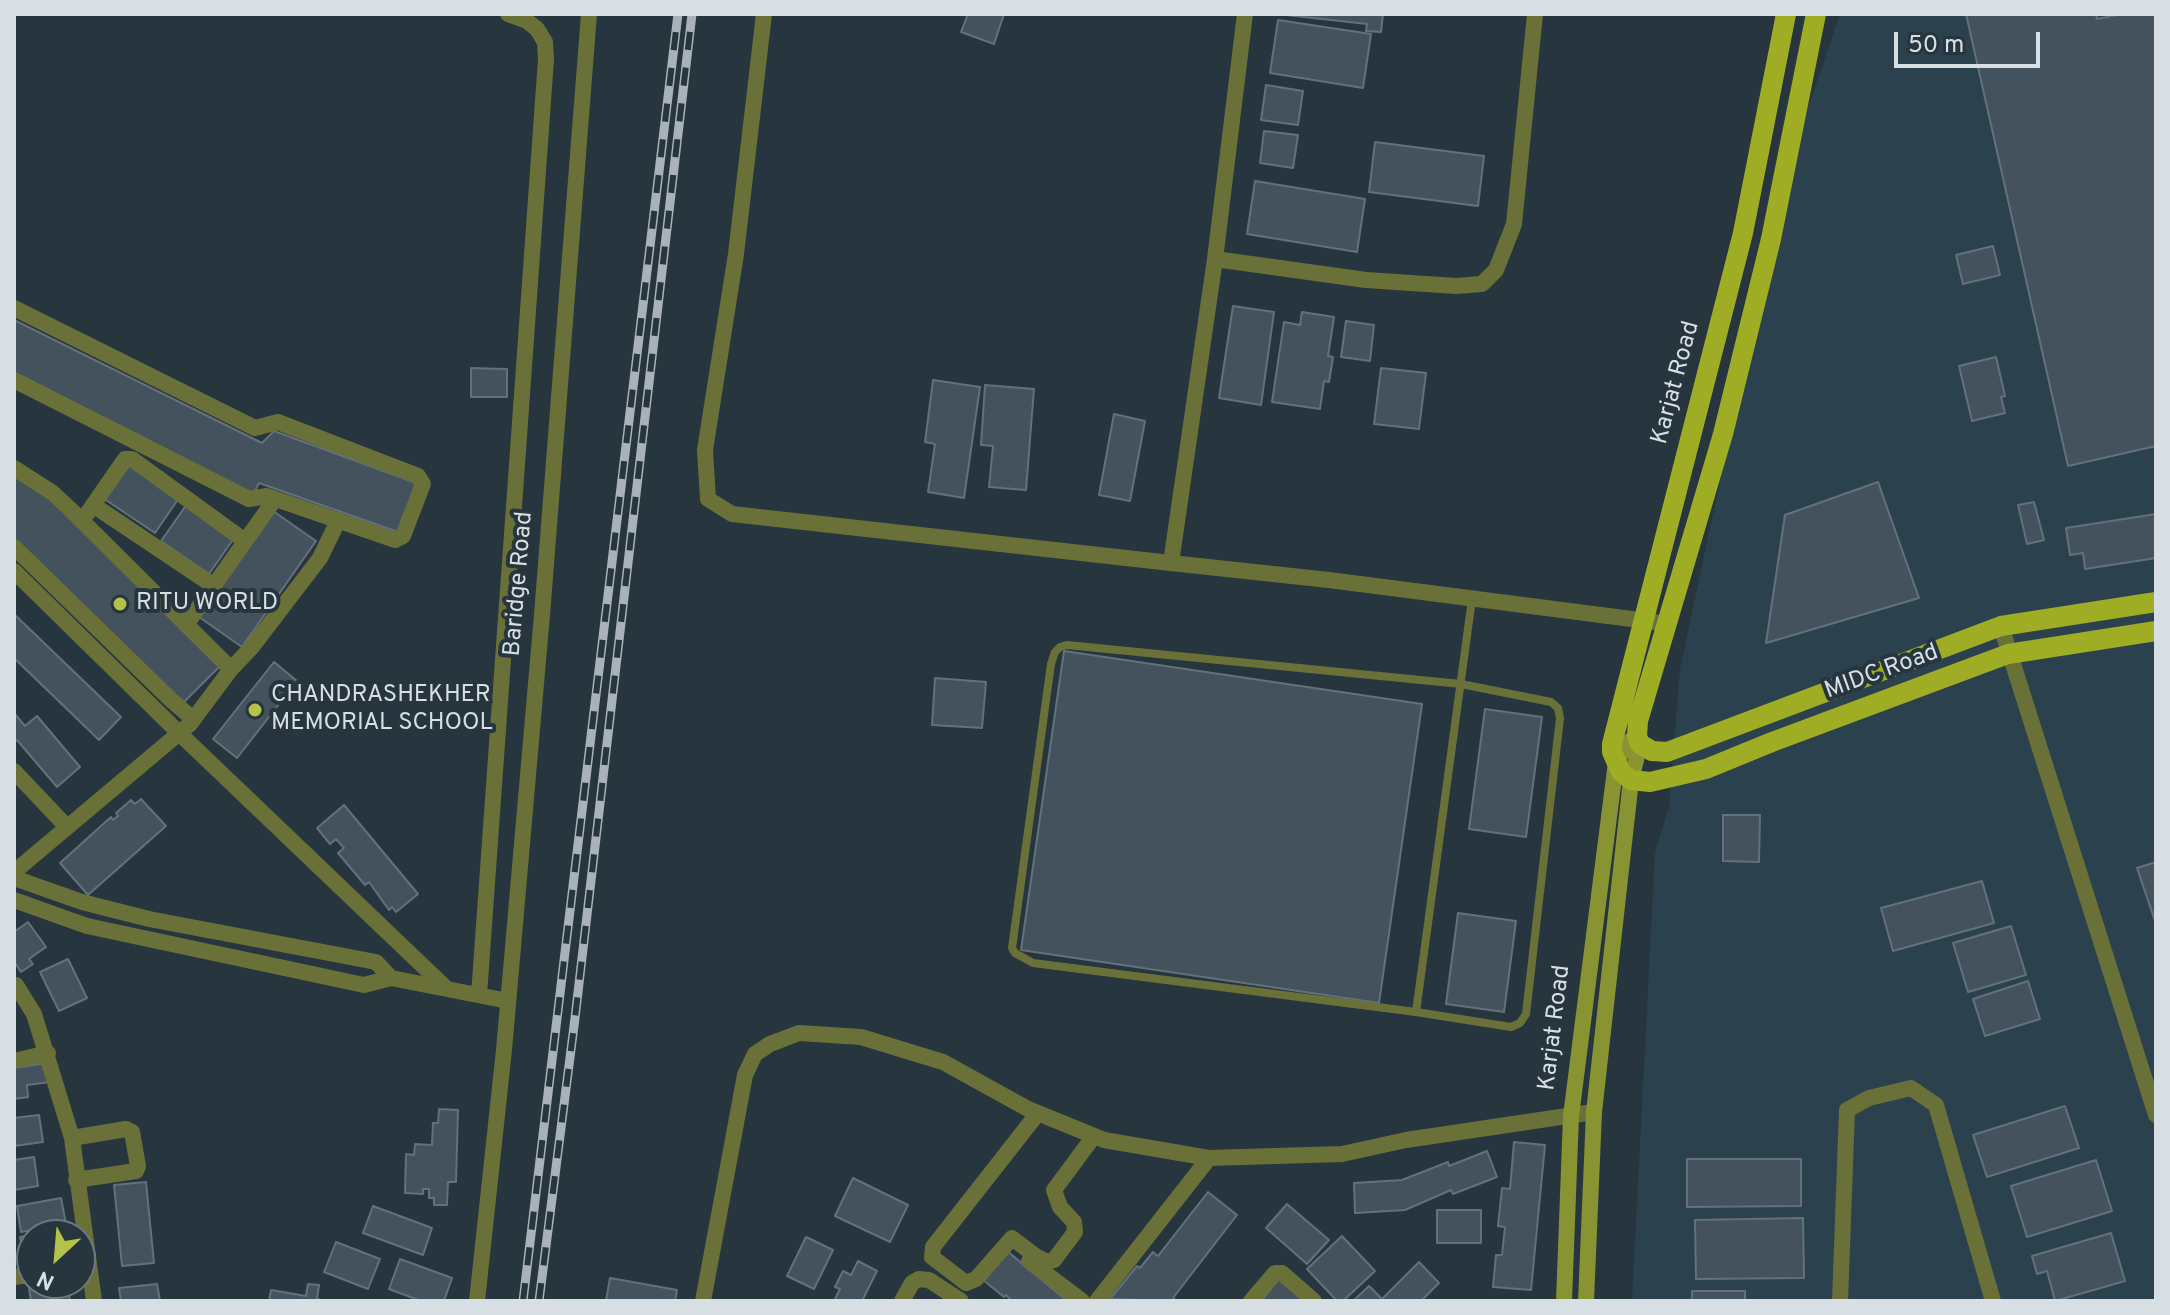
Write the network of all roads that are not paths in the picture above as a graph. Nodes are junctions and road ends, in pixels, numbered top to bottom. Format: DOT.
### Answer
graph roads {
  1 [pos="508,14"];
  2 [pos="589,14"];
  3 [pos="764,14"];
  4 [pos="1245,14"];
  5 [pos="1535,14"];
  6 [pos="1786,14"];
  7 [pos="1816,14"];
  8 [pos="1215,259"];
  9 [pos="14,308"];
  10 [pos="14,380"];
  11 [pos="14,468"];
  12 [pos="275,499"];
  13 [pos="93,505"];
  14 [pos="82,521"];
  15 [pos="338,521"];
  16 [pos="245,541"];
  17 [pos="14,547"];
  18 [pos="1171,563"];
  19 [pos="14,571"];
  20 [pos="214,586"];
  21 [pos="1472,599"];
  22 [pos="2156,602"];
  23 [pos="1642,621"];
  24 [pos="1665,624"];
  25 [pos="186,625"];
  26 [pos="2001,626"];
  27 [pos="2156,631"];
  28 [pos="2008,654"];
  29 [pos="231,669"];
  30 [pos="1461,684"];
  31 [pos="193,719"];
  32 [pos="178,732"];
  33 [pos="1639,740"];
  34 [pos="1616,762"];
  35 [pos="14,771"];
  36 [pos="1631,780"];
  37 [pos="67,827"];
  38 [pos="14,875"];
  39 [pos="14,900"];
  40 [pos="391,978"];
  41 [pos="16,985"];
  42 [pos="447,989"];
  43 [pos="479,995"];
  44 [pos="508,1001"];
  45 [pos="1416,1012"];
  46 [pos="48,1053"];
  47 [pos="14,1061"];
  48 [pos="1594,1112"];
  49 [pos="1038,1113"];
  50 [pos="2156,1115"];
  51 [pos="1571,1116"];
  52 [pos="1094,1136"];
  53 [pos="72,1138"];
  54 [pos="1209,1158"];
  55 [pos="76,1180"];
  56 [pos="80,1219"];
  57 [pos="1007,1243"];
  58 [pos="477,1301"];
  59 [pos="703,1301"];
  60 [pos="902,1301"];
  61 [pos="961,1301"];
  62 [pos="1082,1301"];
  63 [pos="1097,1301"];
  64 [pos="1251,1301"];
  65 [pos="1314,1301"];
  66 [pos="1564,1301"];
  67 [pos="1586,1301"];
  68 [pos="1840,1301"];
  69 [pos="1993,1301"];
  1 -- 43 [label="street"];
  2 -- 44 [label="street, Baridge Road"];
  3 -- 18 [label="street"];
  4 -- 8 [label="street"];
  5 -- 8 [label="street"];
  6 -- 23 [label="main road, Karjat Road"];
  7 -- 24 [label="main road, Karjat Road"];
  8 -- 18 [label="street"];
  9 -- 15 [label="street"];
  10 -- 12 [label="street"];
  11 -- 14 [label="street"];
  12 -- 15 [label="street"];
  12 -- 16 [label="street"];
  13 -- 14 [label="street"];
  13 -- 16 [label="street"];
  13 -- 20 [label="street"];
  14 -- 25 [label="street"];
  15 -- 29 [label="street"];
  16 -- 20 [label="street"];
  17 -- 31 [label="street"];
  18 -- 21 [label="street"];
  19 -- 32 [label="street"];
  20 -- 25 [label="street"];
  21 -- 23 [label="street"];
  21 -- 30 [label="lane"];
  22 -- 26 [label="main road, MIDC Road"];
  23 -- 24 [label="street"];
  23 -- 34 [label="main road, Karjat Road"];
  24 -- 33 [label="main road, Karjat Road"];
  25 -- 29 [label="street"];
  26 -- 28 [label="street"];
  26 -- 33 [label="main road, MIDC Road"];
  27 -- 28 [label="main road, MIDC Road"];
  28 -- 36 [label="main road, MIDC Road"];
  28 -- 50 [label="street"];
  29 -- 31 [label="street"];
  30 -- 45 [label="lane"];
  30 -- 45 [label="lane"];
  30 -- 45 [label="lane"];
  31 -- 32 [label="street"];
  32 -- 37 [label="street"];
  32 -- 42 [label="street"];
  33 -- 34 [label="main road, Karjat Road"];
  33 -- 36 [label="main road, Karjat Road"];
  34 -- 36 [label="main road"];
  34 -- 51 [label="main road, Karjat Road"];
  35 -- 37 [label="street"];
  36 -- 48 [label="main road, Karjat Road"];
  37 -- 38 [label="street"];
  38 -- 40 [label="street"];
  39 -- 40 [label="street"];
  40 -- 42 [label="street"];
  41 -- 46 [label="street"];
  42 -- 43 [label="street"];
  43 -- 44 [label="street"];
  44 -- 58 [label="street, Baridge Road"];
  46 -- 47 [label="street"];
  46 -- 53 [label="street"];
  48 -- 51 [label="street"];
  48 -- 67 [label="main road, Karjat Road"];
  49 -- 52 [label="street"];
  49 -- 57 [label="street"];
  49 -- 59 [label="street"];
  51 -- 54 [label="street"];
  51 -- 66 [label="main road, Karjat Road"];
  52 -- 54 [label="street"];
  52 -- 57 [label="street"];
  53 -- 55 [label="street"];
  53 -- 55 [label="street"];
  54 -- 63 [label="street"];
  55 -- 56 [label="street"];
  57 -- 62 [label="street"];
  60 -- 61 [label="street"];
  64 -- 65 [label="street"];
  68 -- 69 [label="street"];
}
